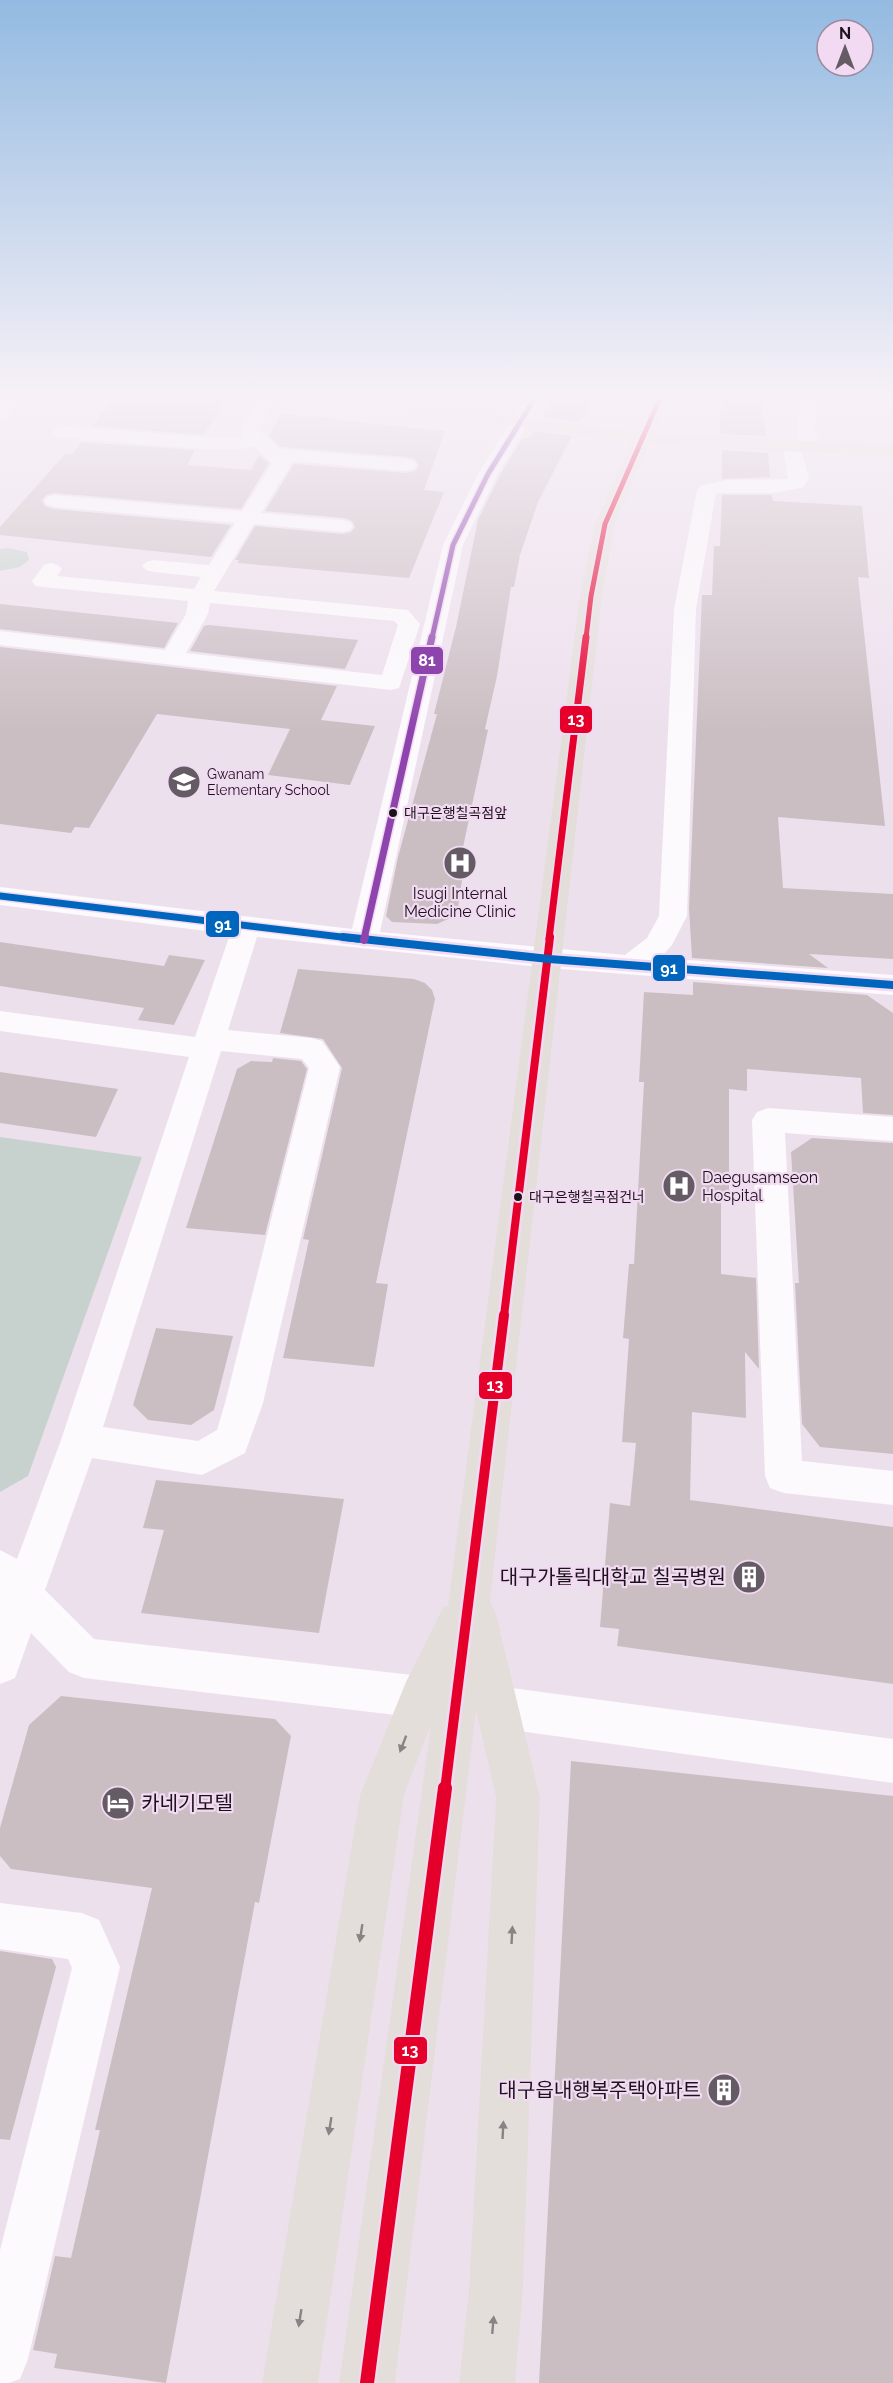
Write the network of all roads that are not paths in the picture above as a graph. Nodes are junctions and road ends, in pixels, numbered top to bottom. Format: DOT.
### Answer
graph roads {
  1 [pos="154,509"];
  2 [pos="253,509"];
  3 [pos="471,509"];
  4 [pos="611,509"];
  5 [pos="703,509"];
  6 [pos="249,517"];
  7 [pos="343,526"];
  8 [pos="153,566"];
  9 [pos="51,569"];
  10 [pos="214,572"];
  11 [pos="200,596"];
  12 [pos="0,638"];
  13 [pos="172,658"];
  14 [pos="0,896"];
  15 [pos="246,927"];
  16 [pos="364,940"];
  17 [pos="549,959"];
  18 [pos="631,965"];
  19 [pos="893,985"];
  20 [pos="0,1021"];
  21 [pos="208,1044"];
  22 [pos="893,1129"];
  23 [pos="80,1440"];
  24 [pos="893,1488"];
  25 [pos="11,1582"];
  26 [pos="470,1595"];
  27 [pos="0,1664"];
  28 [pos="421,1697"];
  29 [pos="496,1707"];
  30 [pos="893,1761"];
  31 [pos="0,1926"];
  32 [pos="0,2358"];
  33 [pos="290,2383"];
  34 [pos="367,2383"];
  35 [pos="488,2383"];
  1 -- 6 [label="street"];
  2 -- 6 [label="street"];
  3 -- 16 [label="street"];
  4 -- 17 [label="main road"];
  5 -- 18 [label="street"];
  6 -- 7 [label="street"];
  6 -- 10 [label="street"];
  8 -- 10 [label="street"];
  9 -- 11 [label="street"];
  10 -- 11 [label="street"];
  11 -- 13 [label="street"];
  11 -- 13 [label="street"];
  12 -- 13 [label="street"];
  14 -- 15 [label="street"];
  15 -- 16 [label="street"];
  15 -- 21 [label="street"];
  16 -- 17 [label="street"];
  17 -- 18 [label="street"];
  17 -- 26 [label="main road"];
  18 -- 19 [label="street"];
  20 -- 21 [label="street"];
  21 -- 23 [label="street"];
  21 -- 23 [label="street"];
  22 -- 24 [label="street"];
  23 -- 25 [label="street"];
  25 -- 27 [label="street"];
  25 -- 28 [label="street"];
  26 -- 28 [label="main road"];
  26 -- 29 [label="main road"];
  26 -- 34 [label="main road"];
  28 -- 33 [label="main road, one-way"];
  29 -- 30 [label="street"];
  35 -- 29 [label="main road, one-way"];
  31 -- 32 [label="street"];
}
